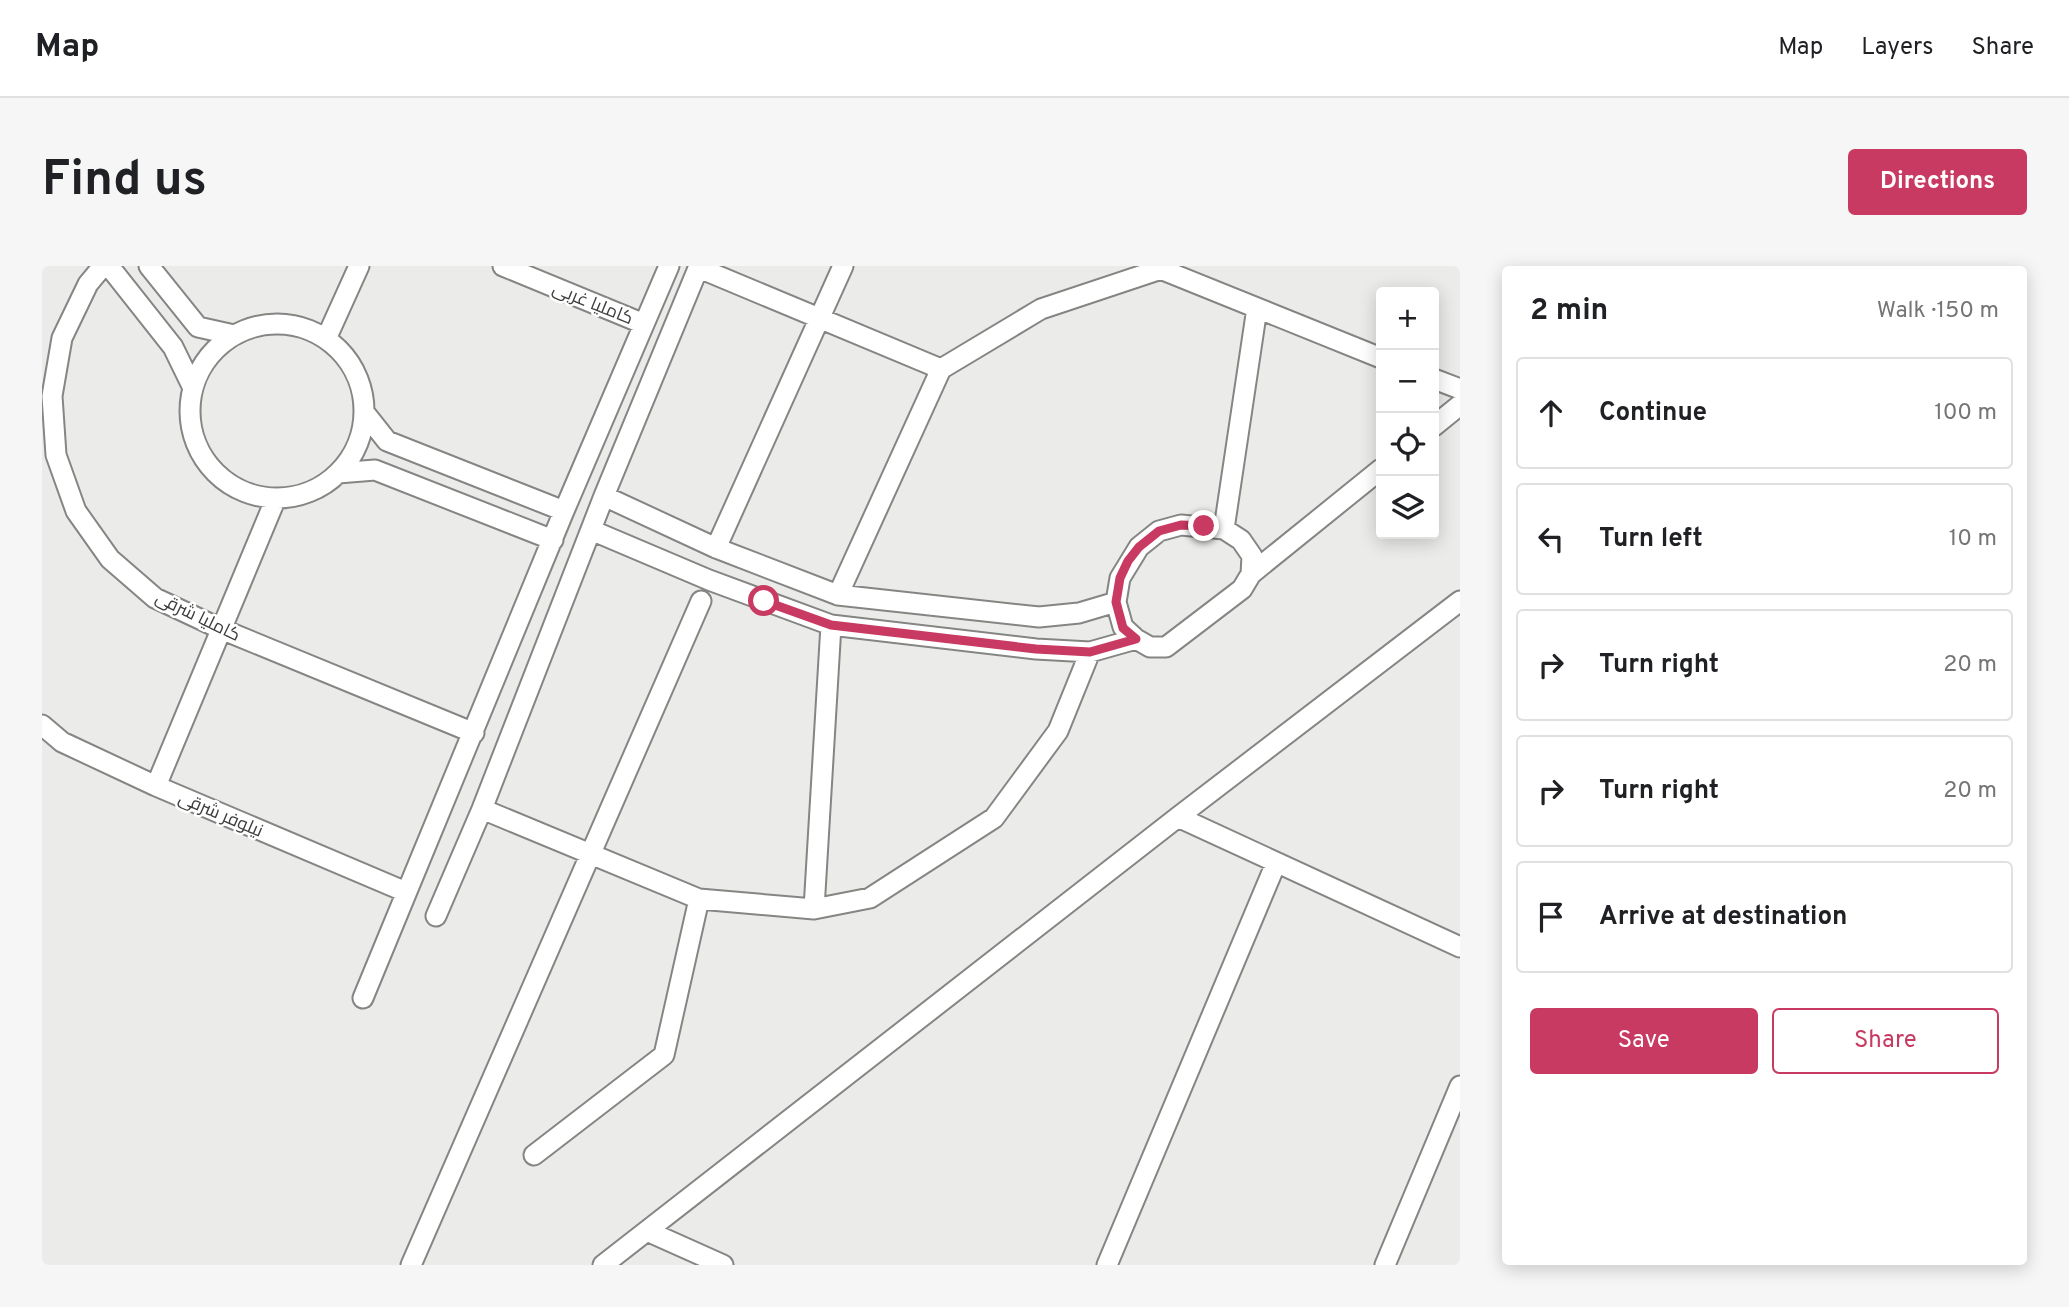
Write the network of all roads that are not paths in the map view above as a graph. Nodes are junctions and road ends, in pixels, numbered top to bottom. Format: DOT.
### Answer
graph roads {
  1 [pos="103,266"];
  2 [pos="109,266"];
  3 [pos="149,266"];
  4 [pos="359,266"];
  5 [pos="503,266"];
  6 [pos="669,266"];
  7 [pos="843,266"];
  8 [pos="699,267"];
  9 [pos="1157,268"];
  10 [pos="1257,308"];
  11 [pos="820,318"];
  12 [pos="644,324"];
  13 [pos="234,335"];
  14 [pos="326,339"];
  15 [pos="1376,356"];
  16 [pos="942,369"];
  17 [pos="1439,381"];
  18 [pos="193,388"];
  19 [pos="1460,389"];
  20 [pos="1460,405"];
  21 [pos="364,412"];
  22 [pos="1439,422"];
  23 [pos="338,473"];
  24 [pos="1376,473"];
  25 [pos="604,496"];
  26 [pos="276,498"];
  27 [pos="564,511"];
  28 [pos="1224,529"];
  29 [pos="591,530"];
  30 [pos="553,540"];
  31 [pos="716,548"];
  32 [pos="1251,574"];
  33 [pos="838,595"];
  34 [pos="701,601"];
  35 [pos="1460,601"];
  36 [pos="1116,602"];
  37 [pos="831,625"];
  38 [pos="222,629"];
  39 [pos="1136,639"];
  40 [pos="1090,652"];
  41 [pos="42,725"];
  42 [pos="474,733"];
  43 [pos="156,786"];
  44 [pos="482,808"];
  45 [pos="1178,817"];
  46 [pos="591,853"];
  47 [pos="1276,863"];
  48 [pos="406,892"];
  49 [pos="699,899"];
  50 [pos="814,909"];
  51 [pos="436,916"];
  52 [pos="1460,947"];
  53 [pos="363,998"];
  54 [pos="1460,1086"];
  55 [pos="534,1155"];
  56 [pos="647,1231"];
  57 [pos="411,1265"];
  58 [pos="603,1265"];
  59 [pos="723,1265"];
  60 [pos="1107,1265"];
  61 [pos="1385,1265"];
  1 -- 38 [label="street, کاملیا شرقی"];
  2 -- 18 [label="street"];
  3 -- 13 [label="street"];
  4 -- 14 [label="street"];
  5 -- 12 [label="street, کاملیا غربی"];
  6 -- 12 [label="street"];
  7 -- 11 [label="street"];
  8 -- 11 [label="street"];
  8 -- 25 [label="street"];
  9 -- 10 [label="street"];
  9 -- 16 [label="street"];
  10 -- 15 [label="street"];
  10 -- 28 [label="street"];
  11 -- 16 [label="street"];
  11 -- 31 [label="street"];
  12 -- 27 [label="street"];
  13 -- 14 [label="street"];
  13 -- 18 [label="street"];
  14 -- 21 [label="street"];
  16 -- 33 [label="street"];
  17 -- 19 [label="street"];
  18 -- 26 [label="street"];
  20 -- 22 [label="street"];
  21 -- 23 [label="street"];
  21 -- 27 [label="street"];
  23 -- 26 [label="street"];
  23 -- 30 [label="street"];
  24 -- 32 [label="street"];
  25 -- 29 [label="street"];
  25 -- 31 [label="street"];
  26 -- 38 [label="street"];
  27 -- 30 [label="street"];
  28 -- 32 [label="street"];
  28 -- 36 [label="street"];
  29 -- 37 [label="street"];
  29 -- 44 [label="street"];
  30 -- 42 [label="street"];
  31 -- 33 [label="street"];
  32 -- 39 [label="street"];
  33 -- 36 [label="street"];
  34 -- 46 [label="street"];
  35 -- 45 [label="street"];
  36 -- 39 [label="street"];
  37 -- 40 [label="street"];
  37 -- 50 [label="street"];
  38 -- 42 [label="street, کاملیا شرقی"];
  38 -- 43 [label="street"];
  39 -- 40 [label="street"];
  40 -- 50 [label="street"];
  41 -- 43 [label="street, نیلوفر شرقی"];
  42 -- 48 [label="street"];
  43 -- 48 [label="street, نیلوفر شرقی"];
  44 -- 46 [label="street"];
  44 -- 51 [label="street"];
  45 -- 47 [label="street"];
  45 -- 56 [label="street"];
  46 -- 49 [label="street"];
  46 -- 57 [label="street"];
  47 -- 52 [label="street"];
  47 -- 60 [label="street"];
  48 -- 53 [label="street"];
  49 -- 50 [label="street"];
  49 -- 55 [label="street"];
  54 -- 61 [label="street"];
  56 -- 58 [label="street"];
  56 -- 59 [label="street"];
}
